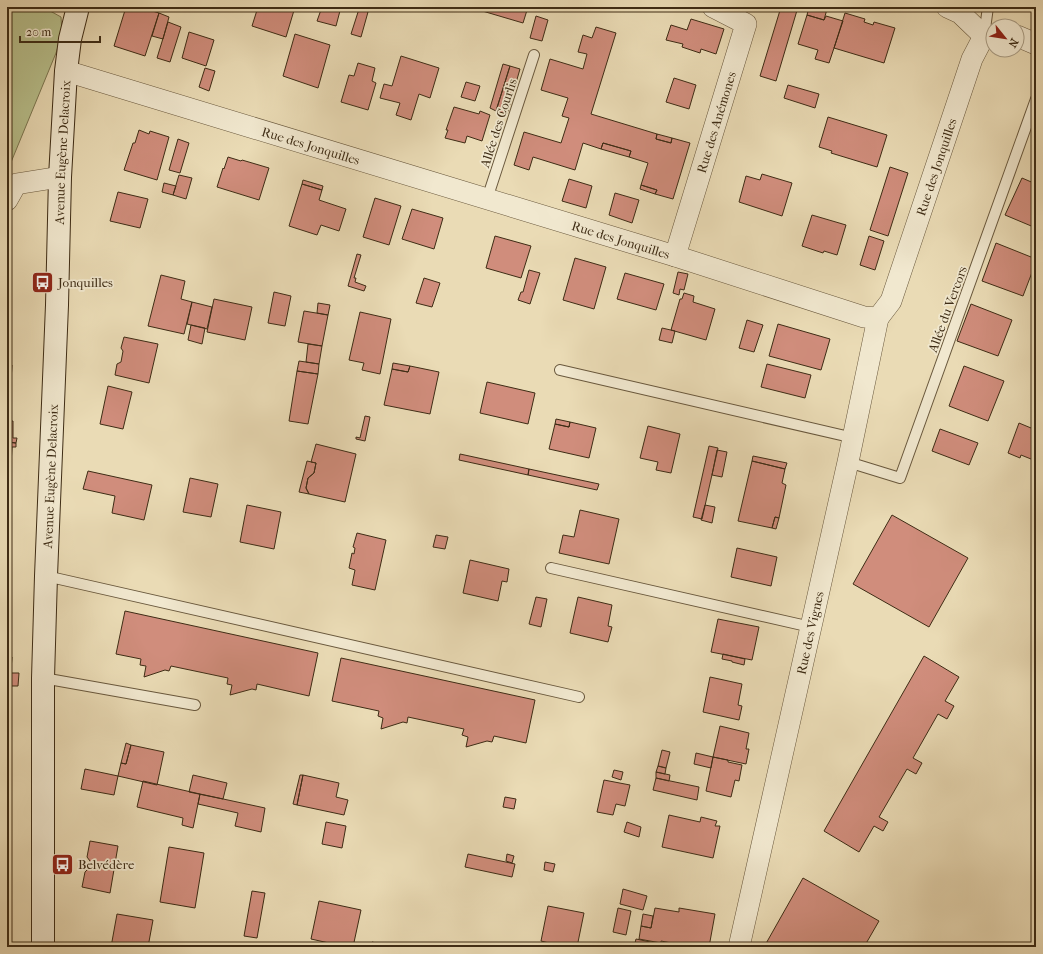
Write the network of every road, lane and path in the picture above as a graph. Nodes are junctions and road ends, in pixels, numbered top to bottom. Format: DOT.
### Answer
graph roads {
  1 [pos="77,7"];
  2 [pos="713,7"];
  3 [pos="947,7"];
  4 [pos="988,7"];
  5 [pos="988,18"];
  6 [pos="985,33"];
  7 [pos="1025,39"];
  8 [pos="985,41"];
  9 [pos="1036,44"];
  10 [pos="534,55"];
  11 [pos="66,71"];
  12 [pos="1036,98"];
  13 [pos="60,177"];
  14 [pos="487,199"];
  15 [pos="7,200"];
  16 [pos="675,256"];
  17 [pos="878,318"];
  18 [pos="560,370"];
  19 [pos="854,438"];
  20 [pos="848,462"];
  21 [pos="551,568"];
  22 [pos="46,576"];
  23 [pos="811,627"];
  24 [pos="43,678"];
  25 [pos="579,697"];
  26 [pos="195,705"];
  27 [pos="43,947"];
  28 [pos="739,947"];
  1 -- 11 [label="main road, Avenue Eugène Delacroix"];
  2 -- 16 [label="street, Rue des Anémones"];
  3 -- 6 [label="street"];
  4 -- 5 [label="lane"];
  7 -- 9 [label="street"];
  8 -- 17 [label="street, Rue des Jonquilles"];
  10 -- 14 [label="lane, Allée des Courlis"];
  11 -- 13 [label="main road, Avenue Eugène Delacroix"];
  11 -- 14 [label="street, Rue des Jonquilles"];
  12 -- 20 [label="lane, Allée du Vercors"];
  13 -- 15 [label="street"];
  13 -- 22 [label="main road, Avenue Eugène Delacroix"];
  14 -- 16 [label="street, Rue des Jonquilles"];
  16 -- 17 [label="street, Rue des Jonquilles"];
  17 -- 19 [label="street, Rue des Vignes"];
  18 -- 19 [label="lane"];
  19 -- 20 [label="street, Rue des Vignes"];
  20 -- 23 [label="street, Rue des Vignes"];
  21 -- 23 [label="lane"];
  22 -- 24 [label="main road, Avenue Eugène Delacroix"];
  22 -- 25 [label="lane"];
  23 -- 28 [label="street, Rue des Vignes"];
  24 -- 26 [label="lane"];
  24 -- 27 [label="main road, Avenue Eugène Delacroix"];
}
